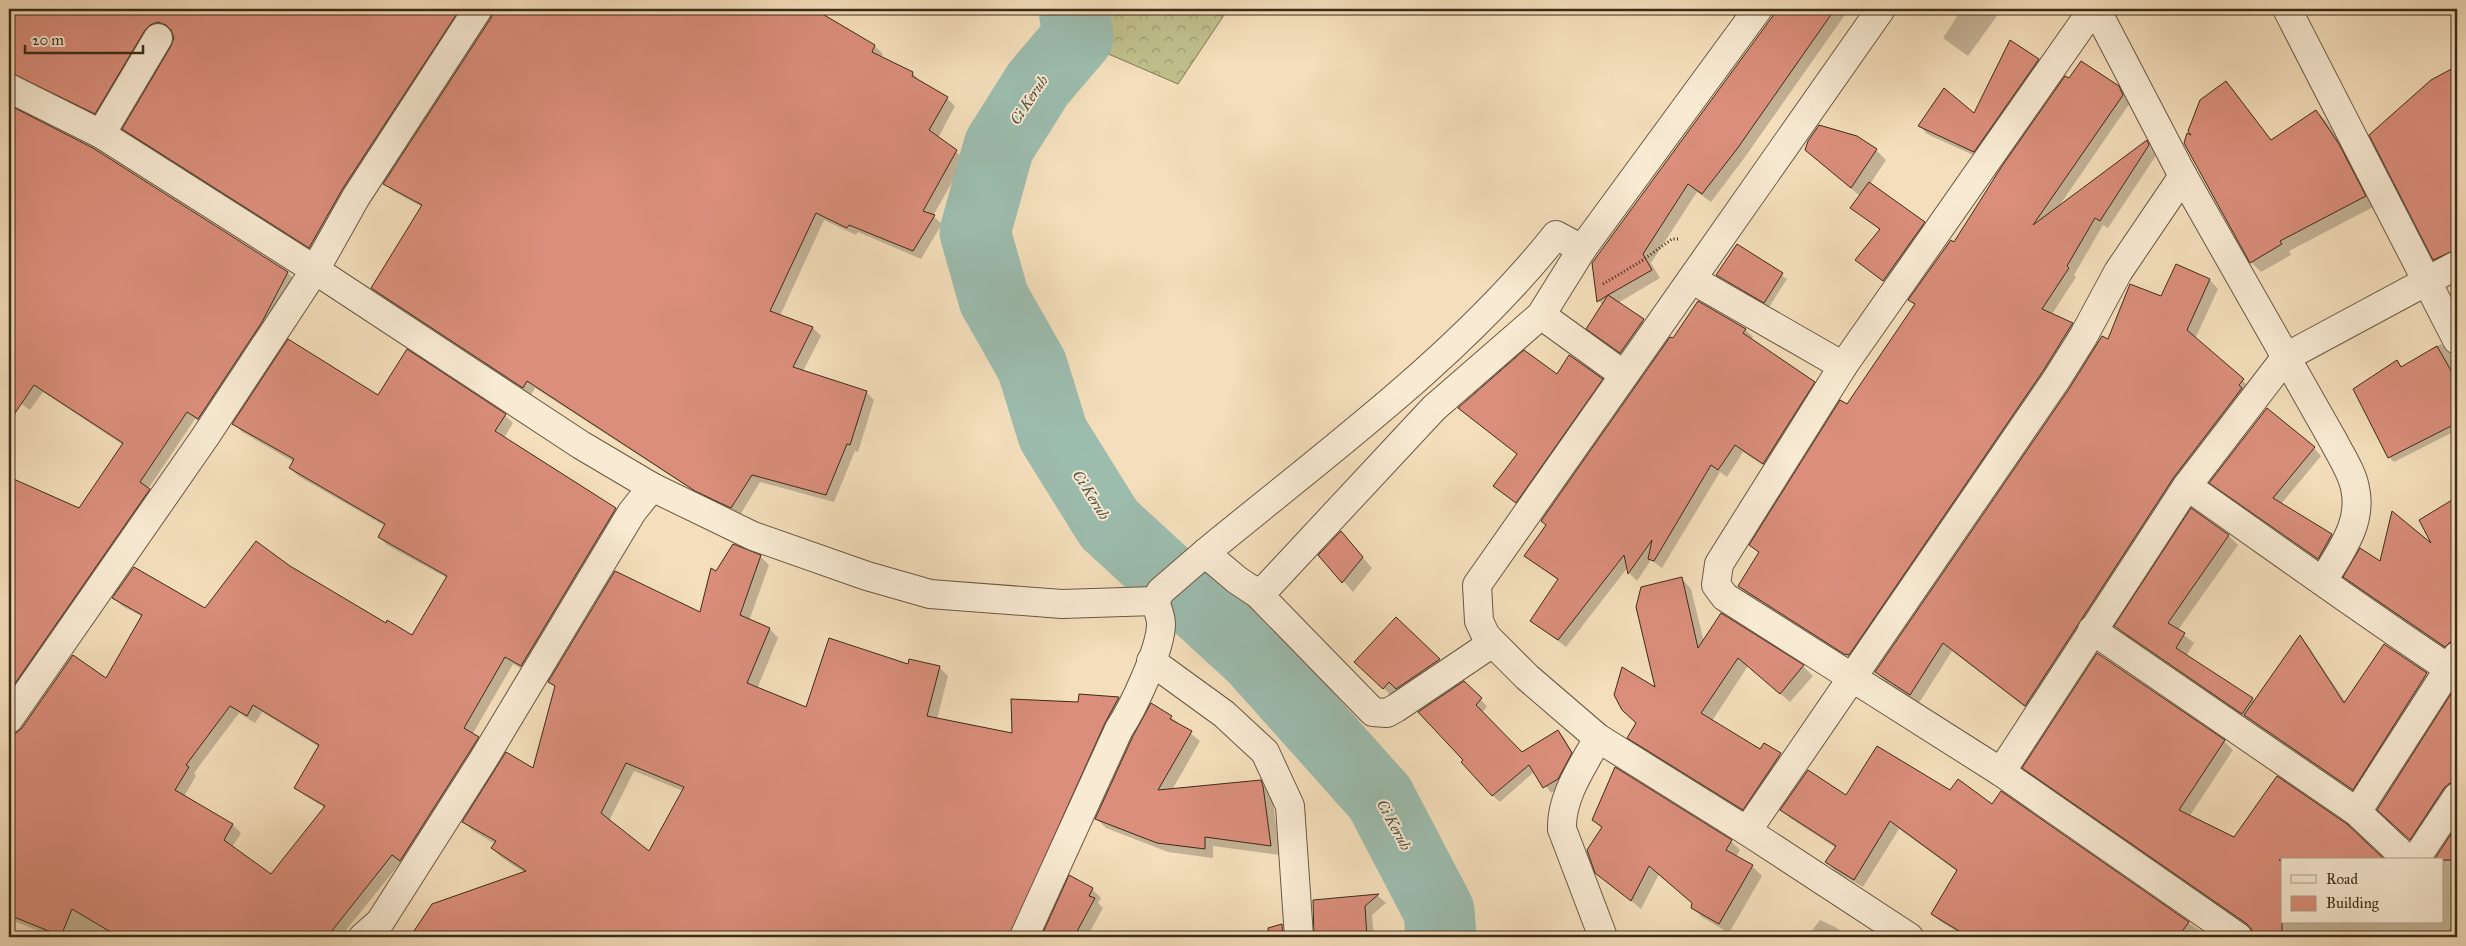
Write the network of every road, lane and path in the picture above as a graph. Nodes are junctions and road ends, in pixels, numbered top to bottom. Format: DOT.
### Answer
graph roads {
  1 [pos="478,9"];
  2 [pos="1758,9"];
  3 [pos="1881,9"];
  4 [pos="2094,9"];
  5 [pos="2287,9"];
  6 [pos="158,38"];
  7 [pos="9,88"];
  8 [pos="101,134"];
  9 [pos="2183,176"];
  10 [pos="1721,236"];
  11 [pos="1573,244"];
  12 [pos="2457,265"];
  13 [pos="315,270"];
  14 [pos="1693,280"];
  15 [pos="2428,280"];
  16 [pos="1595,289"];
  17 [pos="1541,315"];
  18 [pos="2457,340"];
  19 [pos="2286,357"];
  20 [pos="1843,366"];
  21 [pos="1624,374"];
  22 [pos="2187,486"];
  23 [pos="642,498"];
  24 [pos="1202,556"];
  25 [pos="2323,581"];
  26 [pos="1258,594"];
  27 [pos="1158,596"];
  28 [pos="2092,630"];
  29 [pos="1491,644"];
  30 [pos="1151,661"];
  31 [pos="2455,666"];
  32 [pos="1851,677"];
  33 [pos="9,719"];
  34 [pos="1598,738"];
  35 [pos="2001,772"];
  36 [pos="2457,798"];
  37 [pos="2357,812"];
  38 [pos="1747,831"];
  39 [pos="2406,858"];
  40 [pos="2416,858"];
  41 [pos="363,937"];
  42 [pos="1024,937"];
  43 [pos="1299,937"];
  44 [pos="1603,937"];
  45 [pos="1909,937"];
  46 [pos="2238,937"];
  1 -- 13 [label="street"];
  2 -- 11 [label="street"];
  3 -- 10 [label="street"];
  4 -- 9 [label="street"];
  4 -- 20 [label="street"];
  5 -- 15 [label="street"];
  6 -- 8 [label="street"];
  7 -- 8 [label="street"];
  8 -- 13 [label="street"];
  9 -- 19 [label="street"];
  9 -- 32 [label="street"];
  10 -- 14 [label="street"];
  10 -- 16 [label="path"];
  11 -- 17 [label="street"];
  11 -- 24 [label="street"];
  12 -- 15 [label="street"];
  13 -- 23 [label="street"];
  13 -- 33 [label="street"];
  14 -- 20 [label="street"];
  14 -- 21 [label="street"];
  15 -- 18 [label="street"];
  15 -- 19 [label="street"];
  17 -- 21 [label="street"];
  17 -- 26 [label="street"];
  19 -- 22 [label="street"];
  19 -- 25 [label="street"];
  20 -- 32 [label="street"];
  21 -- 29 [label="street"];
  22 -- 25 [label="street"];
  22 -- 28 [label="street"];
  23 -- 27 [label="street"];
  23 -- 41 [label="street"];
  24 -- 26 [label="street"];
  24 -- 27 [label="street"];
  25 -- 31 [label="street"];
  26 -- 29 [label="street"];
  27 -- 30 [label="street"];
  28 -- 35 [label="street"];
  28 -- 37 [label="street"];
  29 -- 34 [label="street"];
  30 -- 42 [label="street"];
  30 -- 43 [label="street"];
  31 -- 37 [label="street"];
  32 -- 35 [label="street"];
  32 -- 38 [label="street"];
  34 -- 38 [label="street"];
  34 -- 44 [label="street"];
  35 -- 46 [label="street"];
  36 -- 40 [label="street"];
  37 -- 39 [label="street"];
  38 -- 45 [label="street"];
}
